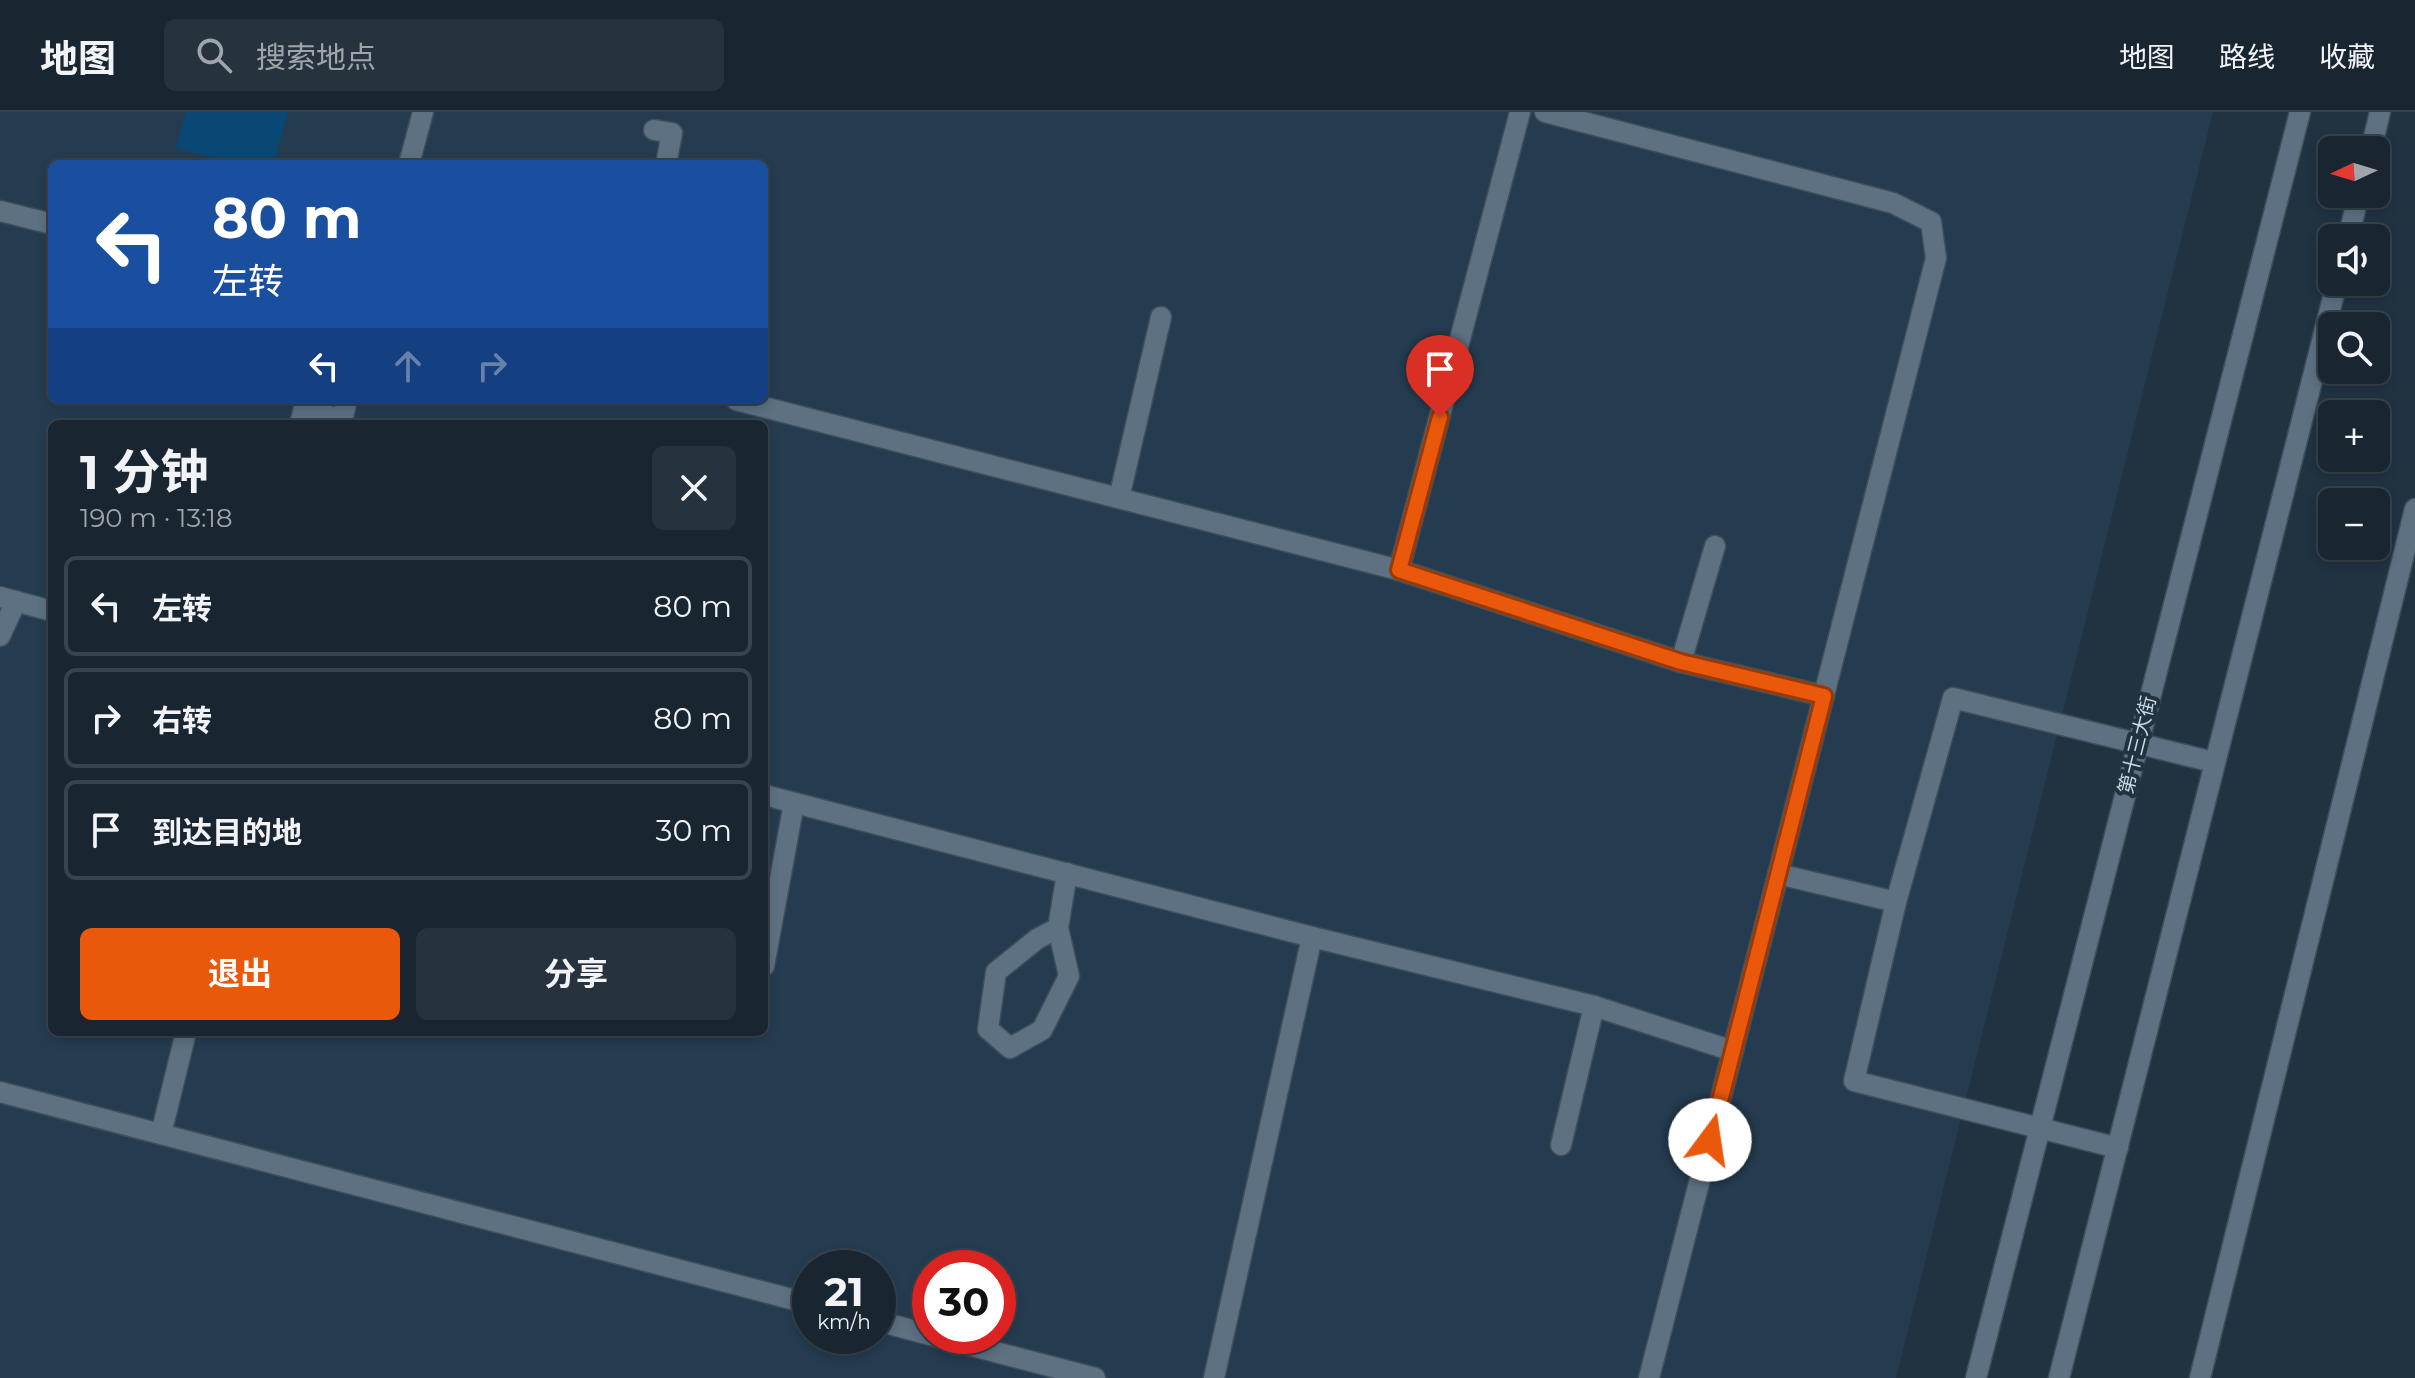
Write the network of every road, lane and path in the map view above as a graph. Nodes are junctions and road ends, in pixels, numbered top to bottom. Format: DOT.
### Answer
graph roads {
  1 [pos="423,112"];
  2 [pos="1520,112"];
  3 [pos="1545,112"];
  4 [pos="2300,112"];
  5 [pos="2380,112"];
  6 [pos="654,130"];
  7 [pos="2374,136"];
  8 [pos="410,160"];
  9 [pos="672,160"];
  10 [pos="0,211"];
  11 [pos="48,223"];
  12 [pos="2333,296"];
  13 [pos="1161,317"];
  14 [pos="752,404"];
  15 [pos="347,415"];
  16 [pos="301,420"];
  17 [pos="1119,498"];
  18 [pos="2415,509"];
  19 [pos="1715,546"];
  20 [pos="1399,570"];
  21 [pos="8,599"];
  22 [pos="48,610"];
  23 [pos="0,636"];
  24 [pos="1681,662"];
  25 [pos="1824,696"];
  26 [pos="2138,741"];
  27 [pos="2213,762"];
  28 [pos="768,796"];
  29 [pos="794,803"];
  30 [pos="1067,873"];
  31 [pos="1778,874"];
  32 [pos="1896,902"];
  33 [pos="1058,928"];
  34 [pos="1312,937"];
  35 [pos="768,944"];
  36 [pos="1594,1006"];
  37 [pos="185,1036"];
  38 [pos="1733,1051"];
  39 [pos="0,1092"];
  40 [pos="2040,1129"];
  41 [pos="161,1134"];
  42 [pos="1561,1145"];
  43 [pos="2118,1148"];
  44 [pos="792,1299"];
  45 [pos="1002,1354"];
  46 [pos="1095,1378"];
  47 [pos="1214,1378"];
  48 [pos="1649,1378"];
  49 [pos="1976,1378"];
  50 [pos="2059,1378"];
  51 [pos="2200,1378"];
  1 -- 8 [label="street"];
  2 -- 20 [label="street"];
  3 -- 25 [label="street"];
  4 -- 26 [label="street, 第十三大街"];
  5 -- 7 [label="street"];
  6 -- 9 [label="street"];
  10 -- 11 [label="street"];
  12 -- 27 [label="street"];
  13 -- 17 [label="street"];
  14 -- 17 [label="street"];
  15 -- 16 [label="street"];
  17 -- 20 [label="street"];
  18 -- 51 [label="street"];
  19 -- 24 [label="street"];
  20 -- 24 [label="street"];
  21 -- 22 [label="street"];
  21 -- 23 [label="street"];
  24 -- 25 [label="street"];
  25 -- 31 [label="street"];
  26 -- 27 [label="street"];
  26 -- 32 [label="street"];
  26 -- 40 [label="street, 第十三大街"];
  27 -- 43 [label="street"];
  28 -- 29 [label="street"];
  29 -- 30 [label="street"];
  29 -- 35 [label="street"];
  30 -- 33 [label="street"];
  30 -- 34 [label="street"];
  31 -- 32 [label="street"];
  31 -- 38 [label="street"];
  32 -- 40 [label="street"];
  33 -- 33 [label="street"];
  34 -- 36 [label="street"];
  34 -- 47 [label="street"];
  36 -- 38 [label="street"];
  36 -- 42 [label="street"];
  37 -- 41 [label="street"];
  38 -- 48 [label="street"];
  39 -- 41 [label="street"];
  40 -- 43 [label="street"];
  40 -- 49 [label="street, 第十三大街"];
  41 -- 44 [label="street"];
  43 -- 50 [label="street"];
  45 -- 46 [label="street"];
}
